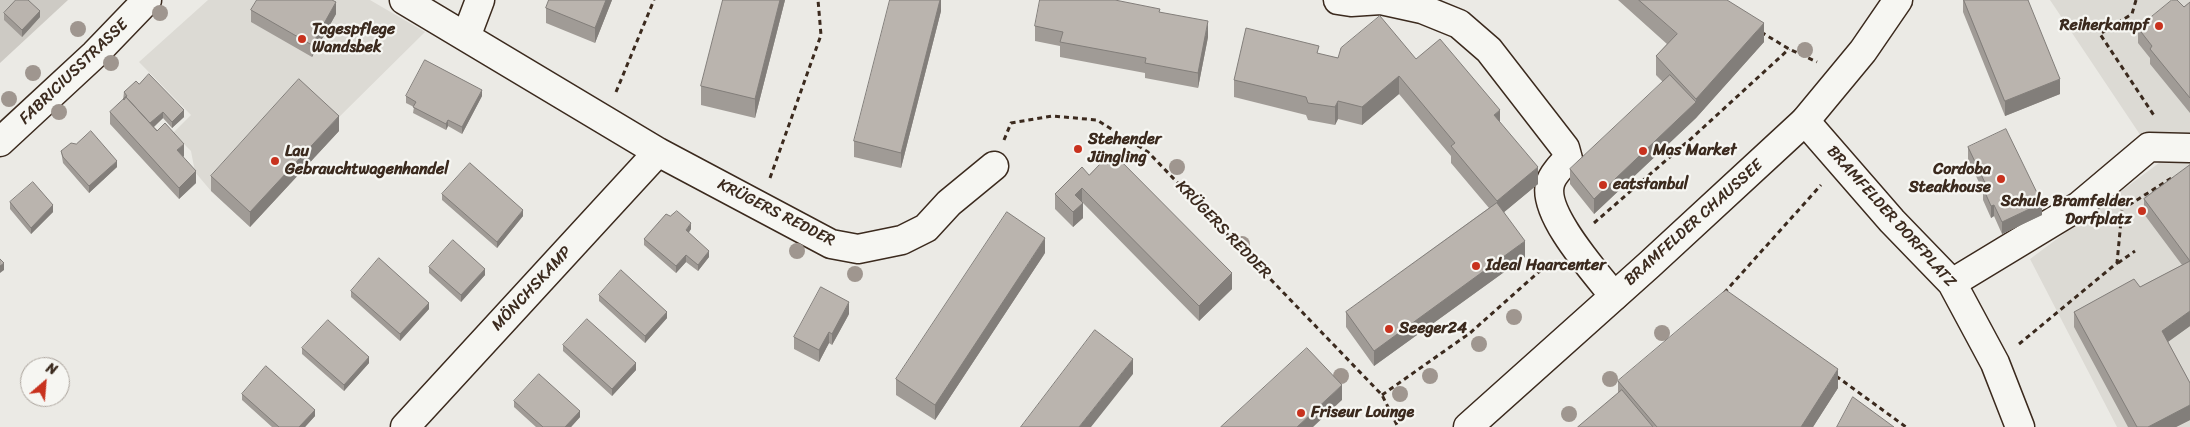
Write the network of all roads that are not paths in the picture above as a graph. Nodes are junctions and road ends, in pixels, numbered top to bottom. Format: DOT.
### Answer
graph roads {
  1 [pos="147,0"];
  2 [pos="404,0"];
  3 [pos="480,0"];
  4 [pos="1338,0"];
  5 [pos="1898,0"];
  6 [pos="466,37"];
  7 [pos="1806,121"];
  8 [pos="0,142"];
  9 [pos="2190,148"];
  10 [pos="658,152"];
  11 [pos="994,166"];
  12 [pos="1952,283"];
  13 [pos="1614,296"];
  14 [pos="406,427"];
  15 [pos="1468,427"];
  16 [pos="2020,427"];
  1 -- 8 [label="street, FABRICIUSSTRASSE"];
  2 -- 6 [label="street, KRÜGERS REDDER"];
  3 -- 6 [label="street"];
  4 -- 13 [label="street"];
  5 -- 7 [label="street, BRAMFELDER CHAUSSEE"];
  6 -- 10 [label="street, KRÜGERS REDDER"];
  7 -- 12 [label="street, BRAMFELDER DORFPLATZ"];
  7 -- 13 [label="street, BRAMFELDER CHAUSSEE"];
  9 -- 12 [label="street"];
  10 -- 11 [label="street, KRÜGERS REDDER"];
  10 -- 14 [label="street, MÖNCHSKAMP"];
  12 -- 16 [label="street, BRAMFELDER DORFPLATZ"];
  13 -- 15 [label="street, BRAMFELDER CHAUSSEE"];
}
